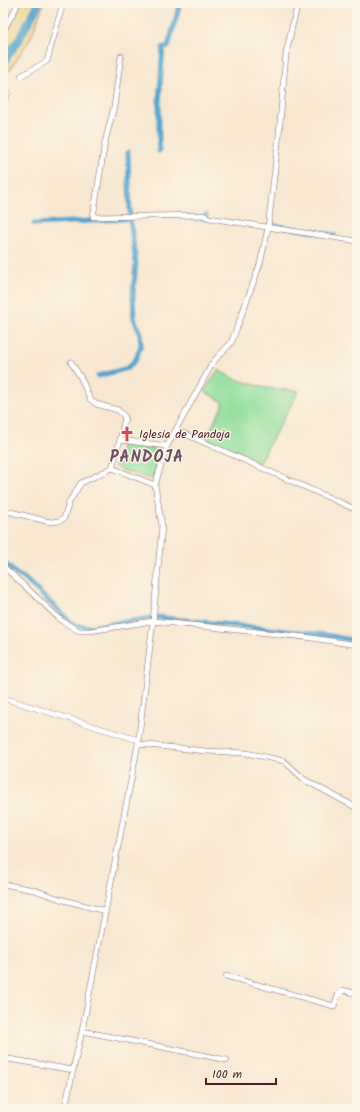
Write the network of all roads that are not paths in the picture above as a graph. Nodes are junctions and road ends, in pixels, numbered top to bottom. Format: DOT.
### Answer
graph roads {
  1 [pos="17,3"];
  2 [pos="63,3"];
  3 [pos="298,3"];
  4 [pos="3,31"];
  5 [pos="121,56"];
  6 [pos="21,76"];
  7 [pos="8,93"];
  8 [pos="3,103"];
  9 [pos="268,228"];
  10 [pos="357,241"];
  11 [pos="71,362"];
  12 [pos="176,430"];
  13 [pos="120,440"];
  14 [pos="167,446"];
  15 [pos="112,468"];
  16 [pos="155,485"];
  17 [pos="3,510"];
  18 [pos="357,510"];
  19 [pos="3,566"];
  20 [pos="153,621"];
  21 [pos="357,645"];
  22 [pos="3,698"];
  23 [pos="138,742"];
  24 [pos="357,808"];
  25 [pos="3,884"];
  26 [pos="105,911"];
  27 [pos="226,976"];
  28 [pos="357,994"];
  29 [pos="82,1031"];
  30 [pos="3,1058"];
  31 [pos="227,1060"];
  32 [pos="73,1070"];
  33 [pos="65,1109"];
  1 -- 4 [label="street"];
  2 -- 6 [label="street"];
  3 -- 9 [label="street"];
  5 -- 9 [label="street"];
  7 -- 8 [label="street"];
  9 -- 10 [label="street"];
  9 -- 12 [label="street"];
  11 -- 13 [label="street"];
  12 -- 14 [label="street"];
  12 -- 18 [label="street"];
  13 -- 14 [label="street"];
  13 -- 15 [label="street"];
  14 -- 16 [label="street"];
  15 -- 16 [label="street"];
  15 -- 17 [label="street"];
  16 -- 20 [label="street"];
  19 -- 20 [label="street"];
  20 -- 21 [label="street"];
  20 -- 23 [label="street"];
  22 -- 23 [label="street"];
  23 -- 24 [label="street"];
  23 -- 26 [label="street"];
  25 -- 26 [label="street"];
  26 -- 29 [label="street"];
  27 -- 28 [label="street"];
  29 -- 31 [label="street"];
  29 -- 32 [label="street"];
  30 -- 32 [label="street"];
  32 -- 33 [label="street"];
}
